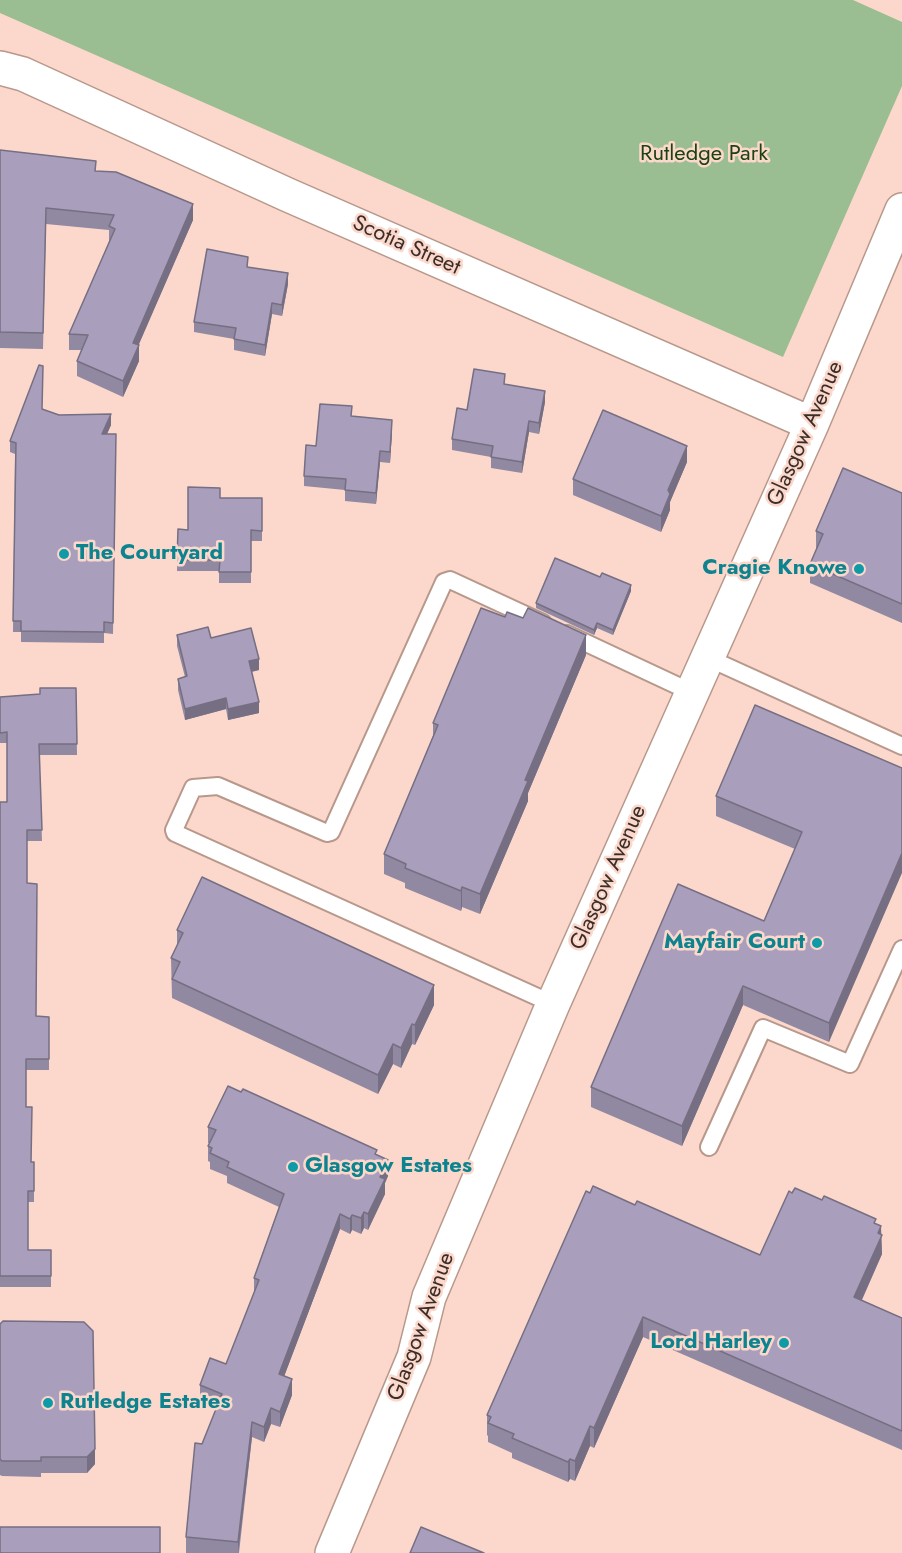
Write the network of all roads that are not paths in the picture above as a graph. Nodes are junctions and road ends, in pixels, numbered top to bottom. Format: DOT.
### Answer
graph roads {
  1 [pos="0,68"];
  2 [pos="902,210"];
  3 [pos="812,424"];
  4 [pos="706,657"];
  5 [pos="691,692"];
  6 [pos="902,747"];
  7 [pos="902,949"];
  8 [pos="553,1004"];
  9 [pos="709,1147"];
  10 [pos="332,1553"];
  1 -- 3 [label="street, Scotia Street"];
  2 -- 3 [label="street, Glasgow Avenue"];
  3 -- 4 [label="street, Glasgow Avenue"];
  4 -- 5 [label="street, Glasgow Avenue"];
  4 -- 6 [label="lane"];
  5 -- 8 [label="street, Glasgow Avenue"];
  5 -- 8 [label="lane"];
  7 -- 9 [label="lane"];
  8 -- 10 [label="street, Glasgow Avenue"];
}
